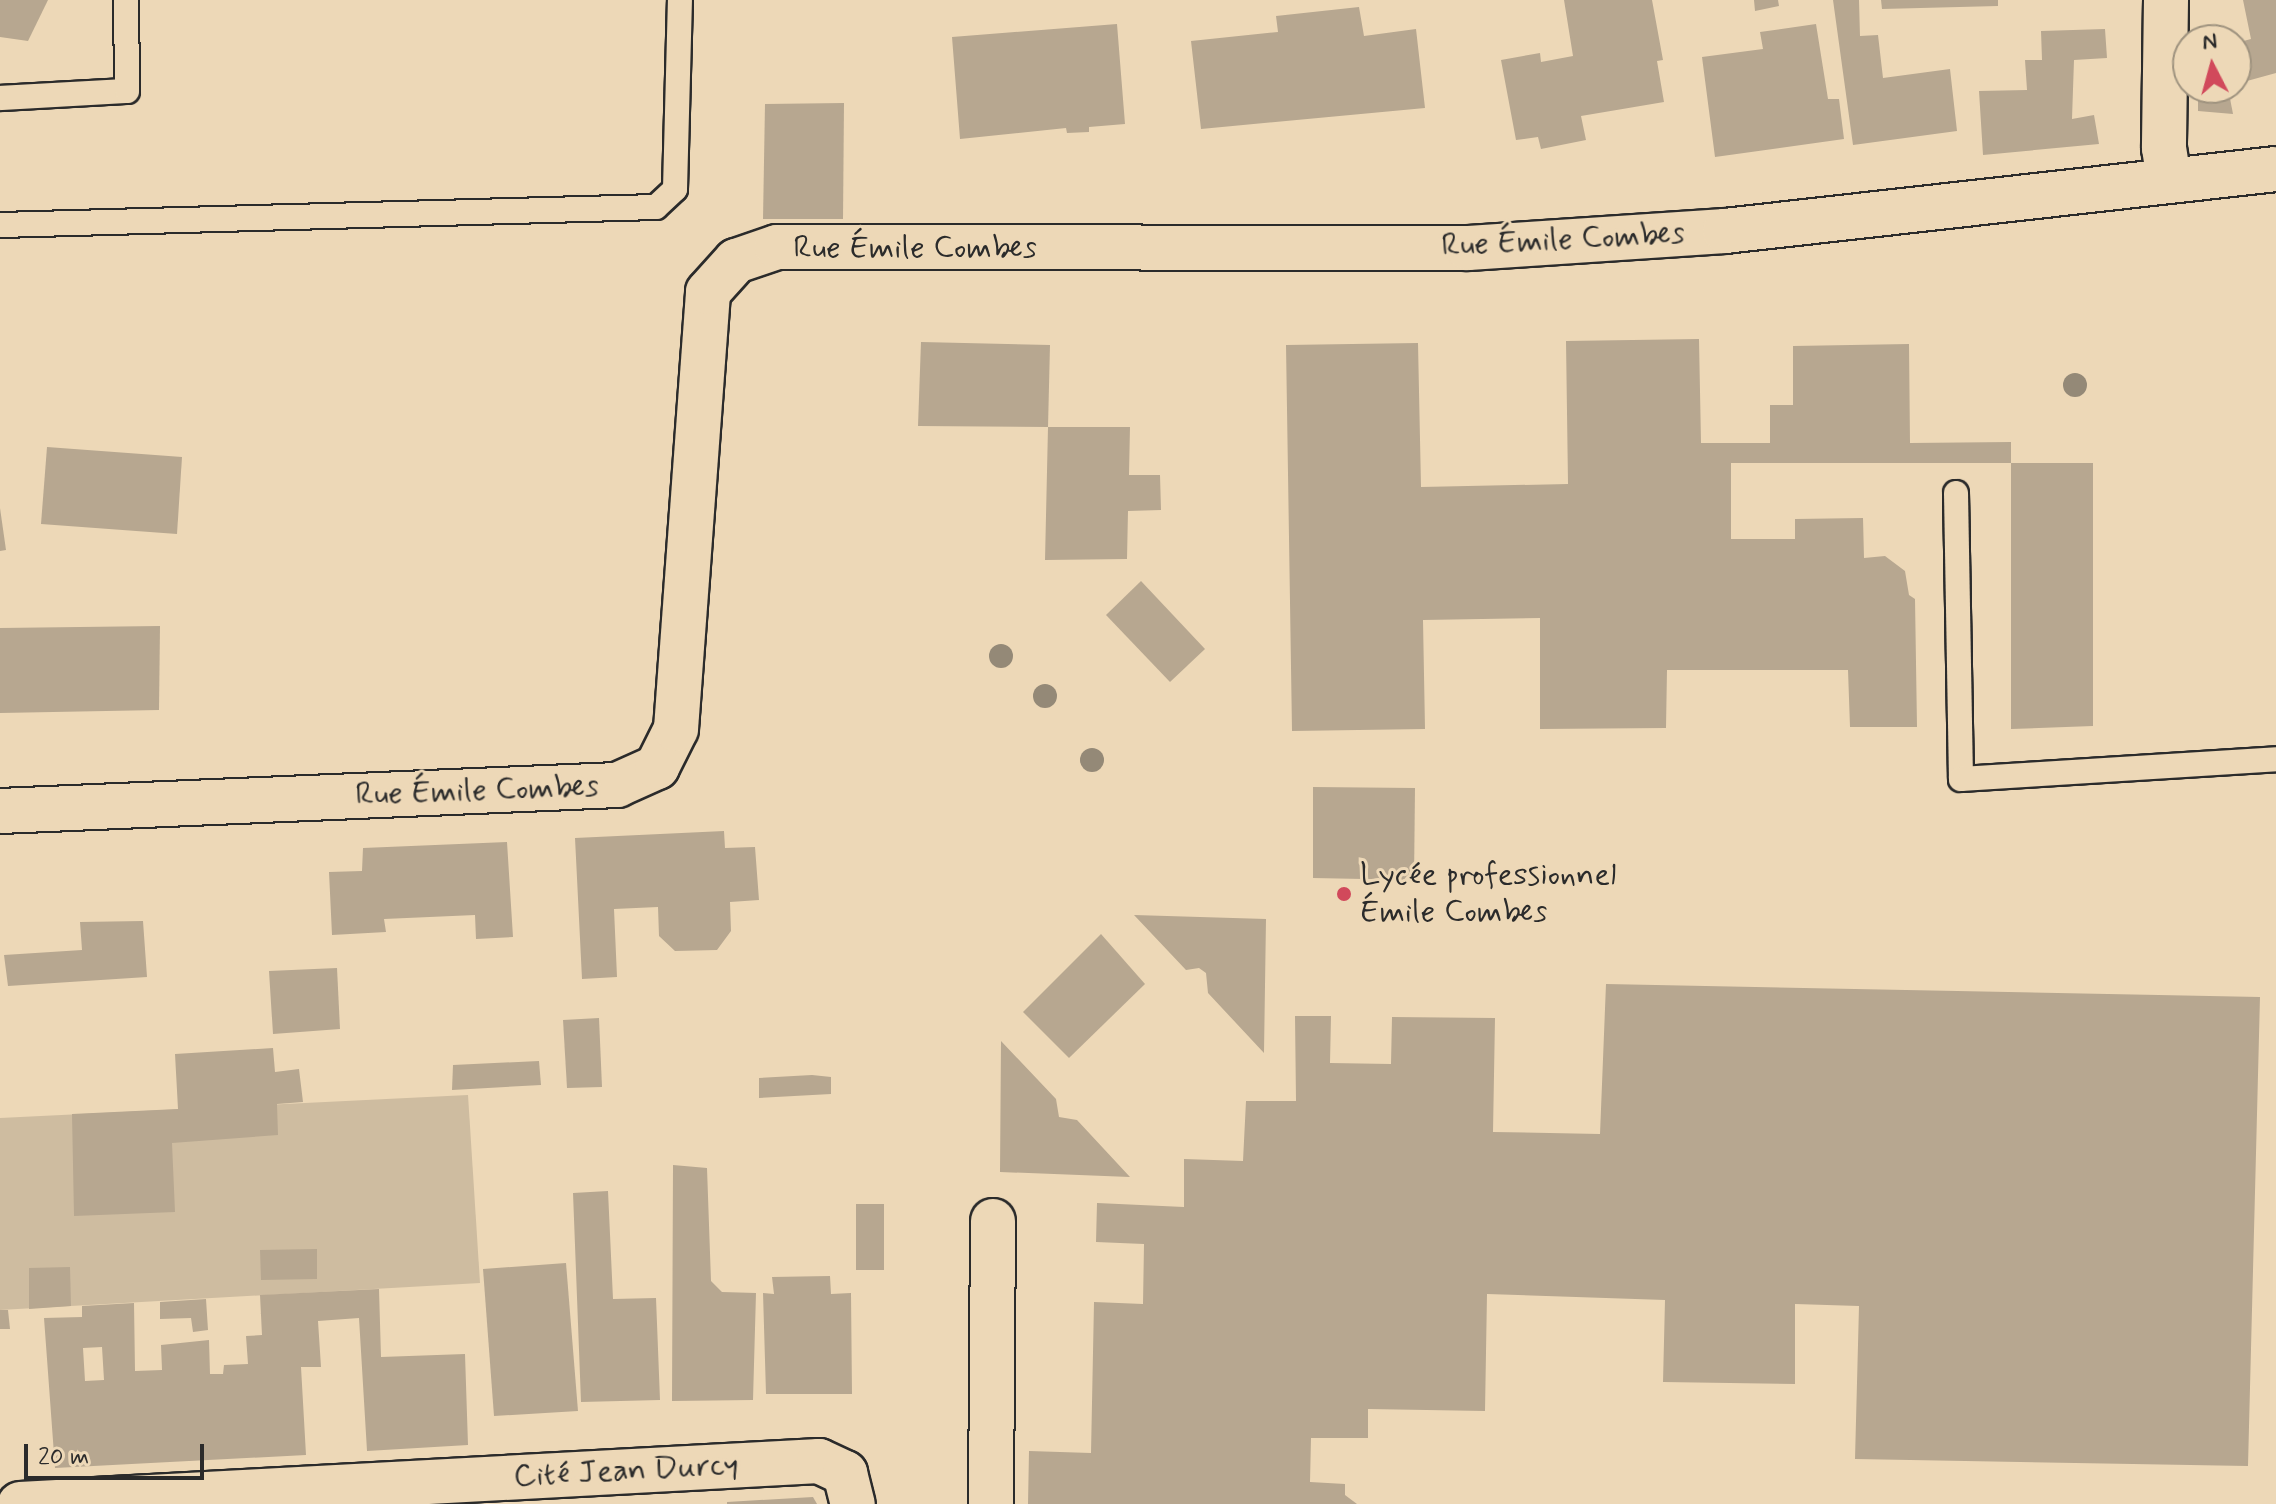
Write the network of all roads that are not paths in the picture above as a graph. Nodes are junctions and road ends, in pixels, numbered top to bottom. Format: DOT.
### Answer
graph roads {
  1 [pos="126,0"];
  2 [pos="680,0"];
  3 [pos="2166,0"];
  4 [pos="0,98"];
  5 [pos="2276,169"];
  6 [pos="2169,181"];
  7 [pos="0,225"];
  8 [pos="1956,493"];
  9 [pos="2276,759"];
  10 [pos="0,811"];
  11 [pos="993,1221"];
  12 [pos="849,1488"];
  13 [pos="20,1504"];
  14 [pos="991,1504"];
  1 -- 4 [label="lane"];
  2 -- 7 [label="lane"];
  3 -- 6 [label="street"];
  5 -- 6 [label="street, Rue Émile Combes"];
  6 -- 10 [label="street, Rue Émile Combes"];
  8 -- 9 [label="lane"];
  11 -- 14 [label="street"];
  12 -- 13 [label="street, Cité Jean Durcy"];
}
